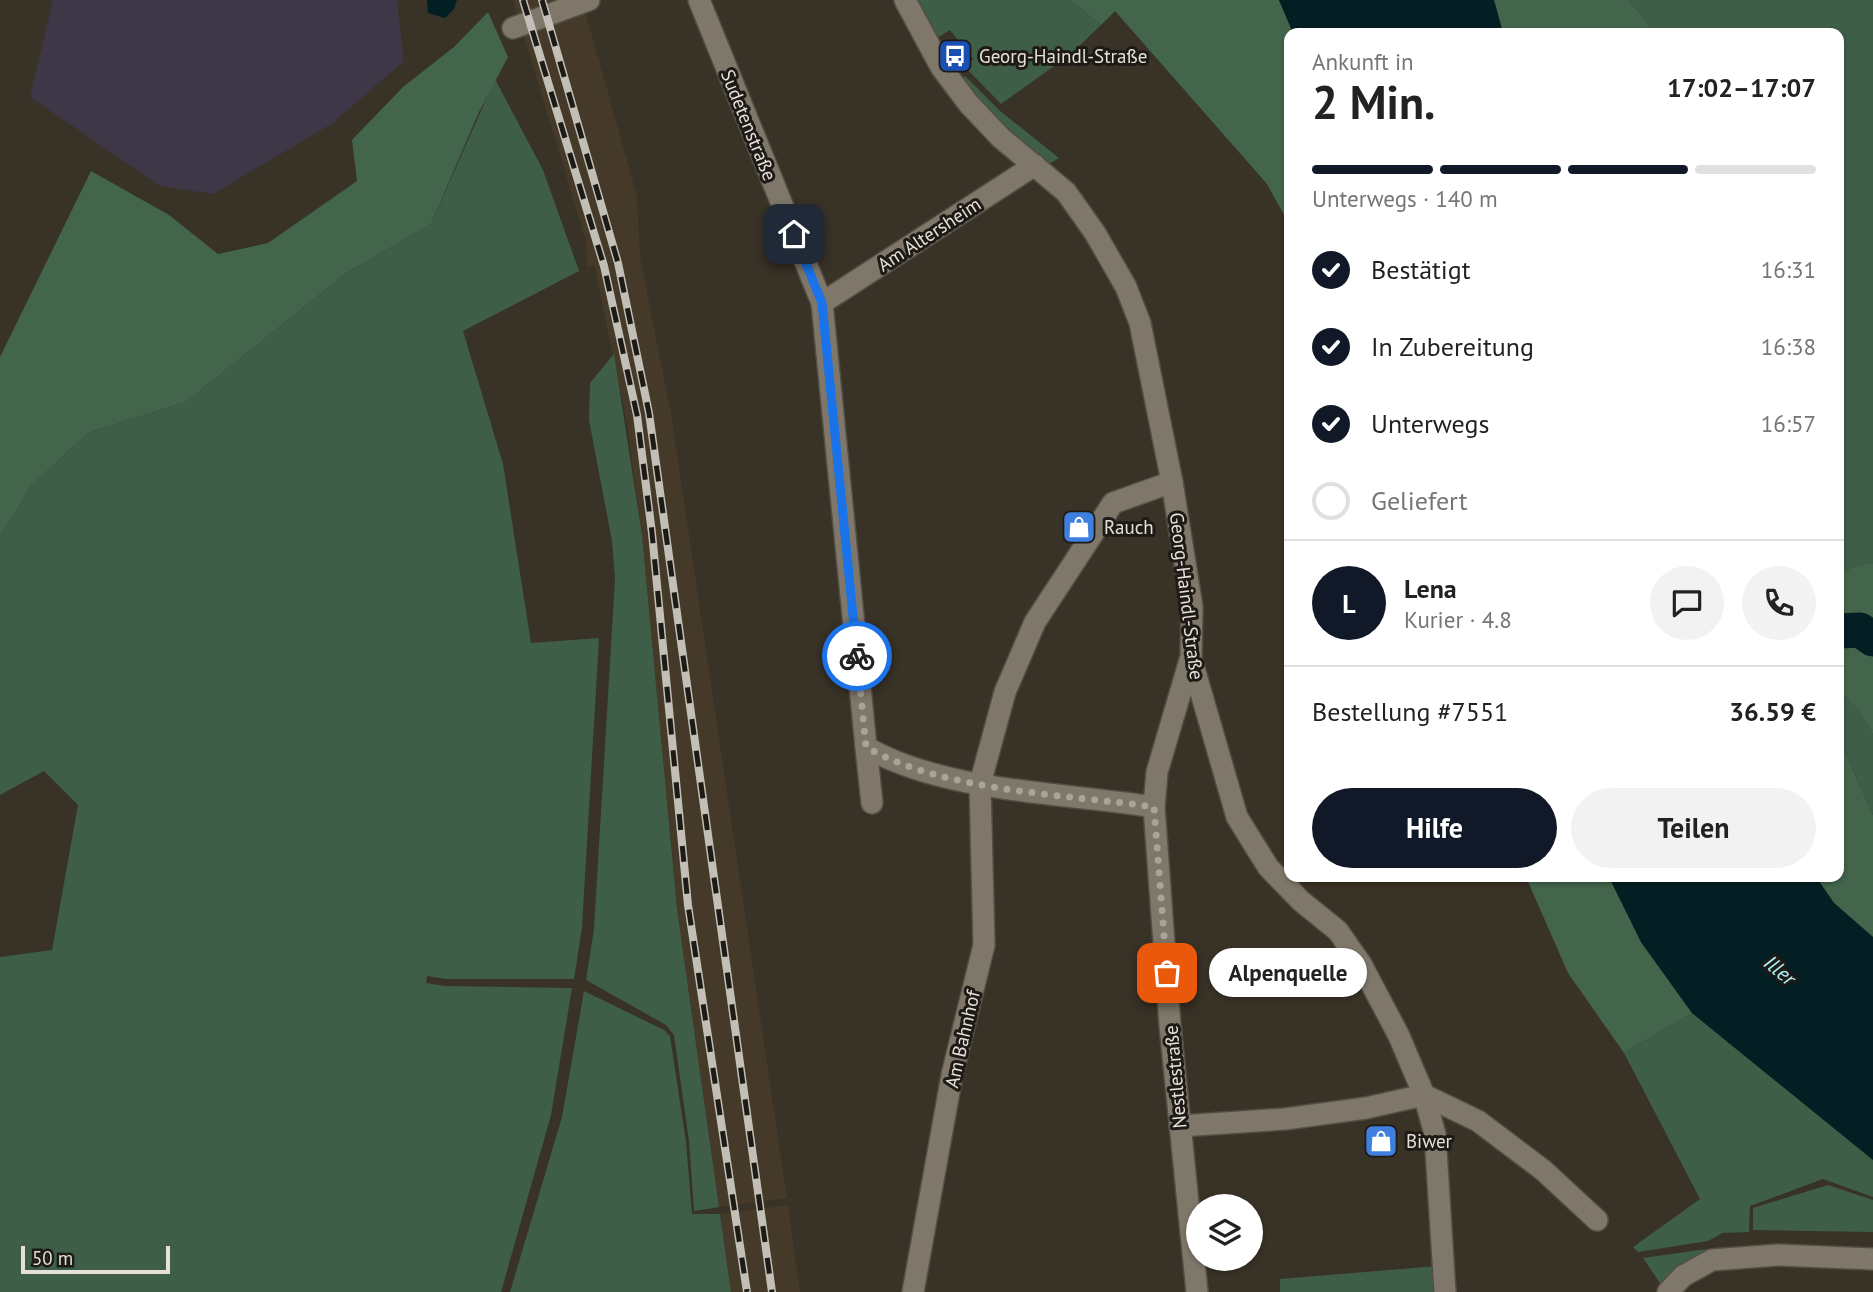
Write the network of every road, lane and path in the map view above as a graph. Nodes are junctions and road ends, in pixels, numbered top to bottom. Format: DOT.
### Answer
graph roads {
  1 [pos="589,0"];
  2 [pos="699,0"];
  3 [pos="905,0"];
  4 [pos="513,28"];
  5 [pos="1035,165"];
  6 [pos="822,303"];
  7 [pos="1172,482"];
  8 [pos="1191,658"];
  9 [pos="866,747"];
  10 [pos="981,784"];
  11 [pos="873,803"];
  12 [pos="1154,807"];
  13 [pos="1424,1095"];
  14 [pos="1180,1126"];
  15 [pos="1597,1220"];
  16 [pos="1873,1259"];
  17 [pos="913,1292"];
  18 [pos="1197,1292"];
  19 [pos="1445,1292"];
  20 [pos="1668,1292"];
  1 -- 4 [label="street"];
  2 -- 6 [label="street, Sudetenstraße"];
  3 -- 5 [label="street, Georg-Haindl-Straße"];
  5 -- 6 [label="street, Am Altersheim"];
  5 -- 7 [label="street, Georg-Haindl-Straße"];
  6 -- 9 [label="street, Sudetenstraße"];
  7 -- 8 [label="street, Georg-Haindl-Straße"];
  7 -- 10 [label="street, Am Bahnhof"];
  8 -- 12 [label="street, Nestlestraße"];
  8 -- 13 [label="street, Georg-Haindl-Straße"];
  9 -- 10 [label="street"];
  9 -- 11 [label="street, Sudetenstraße"];
  10 -- 12 [label="street"];
  10 -- 17 [label="street, Am Bahnhof"];
  12 -- 14 [label="street, Nestlestraße"];
  13 -- 14 [label="street"];
  13 -- 15 [label="street"];
  13 -- 19 [label="street, Georg-Haindl-Straße"];
  14 -- 18 [label="street, Nestlestraße"];
  16 -- 20 [label="street"];
}
